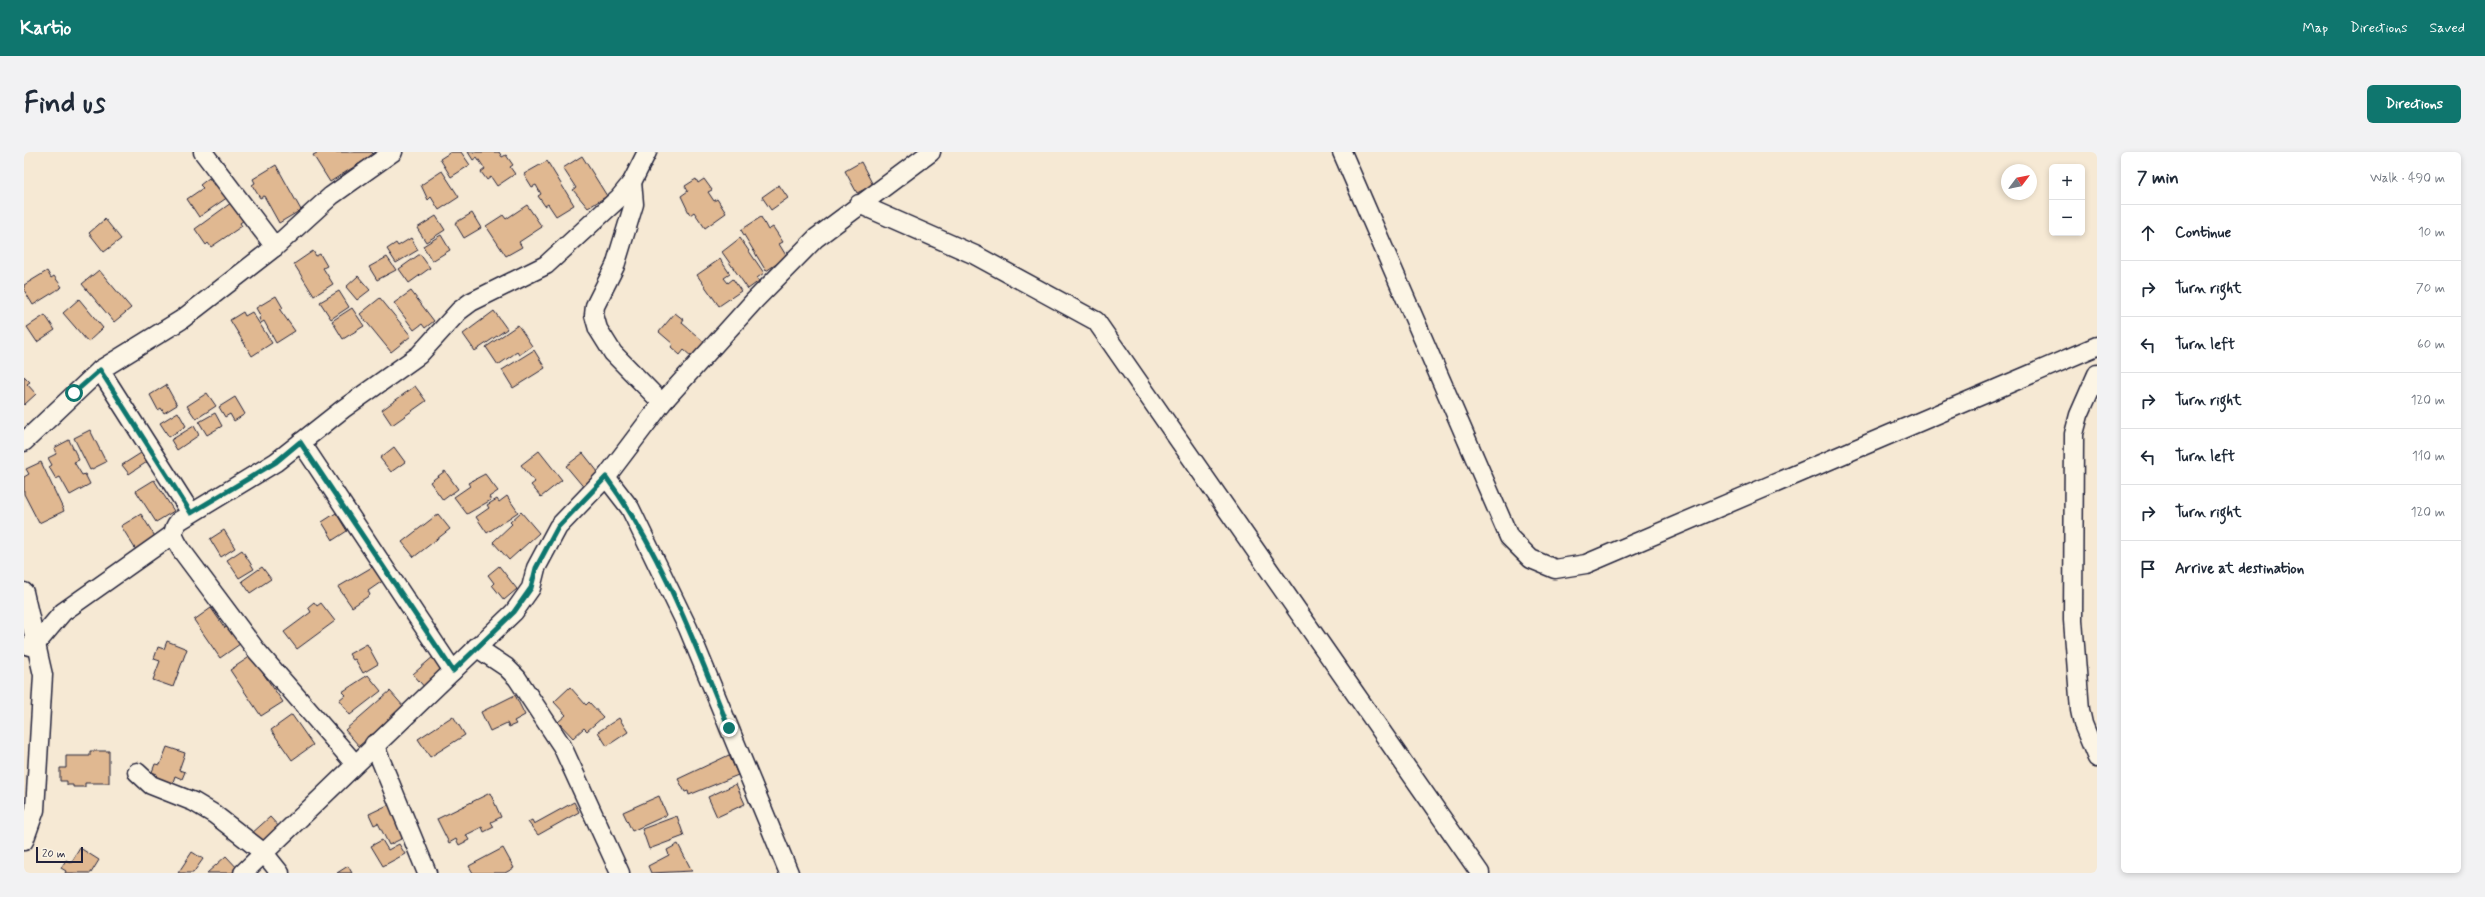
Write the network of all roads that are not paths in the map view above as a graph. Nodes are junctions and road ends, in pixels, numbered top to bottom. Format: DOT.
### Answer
graph roads {
  1 [pos="203,152"];
  2 [pos="393,152"];
  3 [pos="647,152"];
  4 [pos="931,152"];
  5 [pos="1342,152"];
  6 [pos="632,182"];
  7 [pos="860,204"];
  8 [pos="275,247"];
  9 [pos="2097,346"];
  10 [pos="100,370"];
  11 [pos="2097,374"];
  12 [pos="662,403"];
  13 [pos="24,442"];
  14 [pos="300,442"];
  15 [pos="606,477"];
  16 [pos="191,513"];
  17 [pos="172,535"];
  18 [pos="24,592"];
  19 [pos="30,645"];
  20 [pos="476,648"];
  21 [pos="453,671"];
  22 [pos="374,744"];
  23 [pos="2097,758"];
  24 [pos="355,764"];
  25 [pos="137,772"];
  26 [pos="24,841"];
  27 [pos="264,853"];
  28 [pos="243,873"];
  29 [pos="280,873"];
  30 [pos="427,873"];
  31 [pos="620,873"];
  32 [pos="789,873"];
  33 [pos="1480,873"];
  1 -- 8 [label="street"];
  2 -- 8 [label="street"];
  3 -- 6 [label="street"];
  4 -- 7 [label="street"];
  5 -- 9 [label="street"];
  6 -- 12 [label="street"];
  6 -- 14 [label="street"];
  7 -- 12 [label="street"];
  7 -- 33 [label="street"];
  8 -- 10 [label="street"];
  10 -- 13 [label="street"];
  10 -- 16 [label="street"];
  11 -- 23 [label="street"];
  12 -- 15 [label="street"];
  14 -- 16 [label="street"];
  14 -- 21 [label="street"];
  15 -- 20 [label="street"];
  15 -- 32 [label="street"];
  16 -- 17 [label="street"];
  17 -- 19 [label="street"];
  17 -- 24 [label="street"];
  18 -- 19 [label="street"];
  19 -- 26 [label="street"];
  20 -- 21 [label="street"];
  20 -- 31 [label="street"];
  21 -- 22 [label="street"];
  22 -- 24 [label="street"];
  22 -- 30 [label="street"];
  24 -- 27 [label="street"];
  25 -- 27 [label="street"];
  27 -- 28 [label="street"];
  27 -- 29 [label="street"];
}
